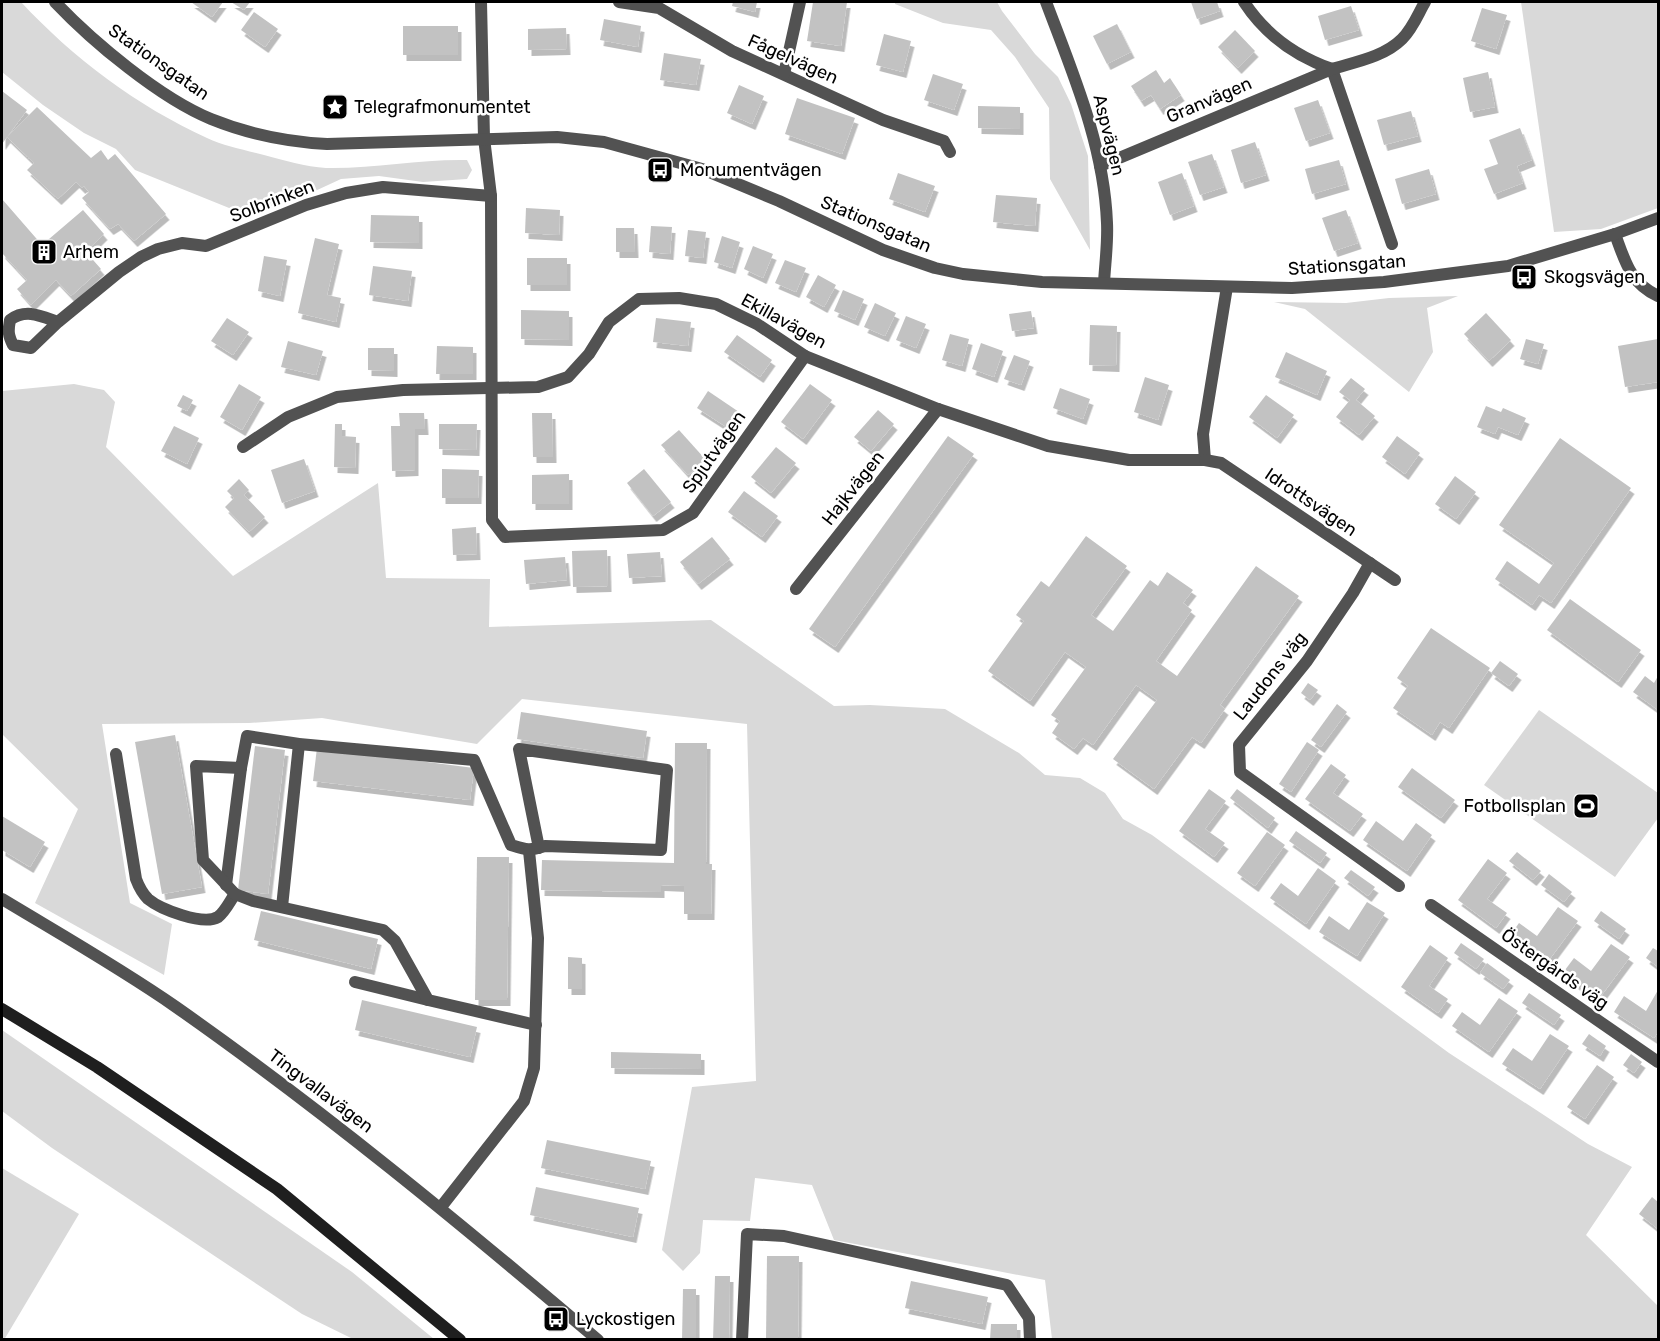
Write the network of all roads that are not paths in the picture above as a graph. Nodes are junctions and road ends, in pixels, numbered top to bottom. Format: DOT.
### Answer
graph roads {
  1 [pos="55,2"];
  2 [pos="481,2"];
  3 [pos="619,2"];
  4 [pos="800,2"];
  5 [pos="1046,2"];
  6 [pos="1244,2"];
  7 [pos="1425,2"];
  8 [pos="1332,69"];
  9 [pos="784,74"];
  10 [pos="484,138"];
  11 [pos="950,152"];
  12 [pos="1101,166"];
  13 [pos="491,196"];
  14 [pos="1659,218"];
  15 [pos="1616,234"];
  16 [pos="1392,244"];
  17 [pos="1104,284"];
  18 [pos="1227,287"];
  19 [pos="1659,296"];
  20 [pos="58,322"];
  21 [pos="805,356"];
  22 [pos="492,389"];
  23 [pos="938,409"];
  24 [pos="243,447"];
  25 [pos="1205,460"];
  26 [pos="1370,563"];
  27 [pos="1395,580"];
  28 [pos="796,589"];
  29 [pos="299,744"];
  30 [pos="116,754"];
  31 [pos="241,768"];
  32 [pos="534,849"];
  33 [pos="1399,886"];
  34 [pos="230,890"];
  35 [pos="2,899"];
  36 [pos="1431,905"];
  37 [pos="282,907"];
  38 [pos="355,982"];
  39 [pos="428,1000"];
  40 [pos="2,1009"];
  41 [pos="536,1025"];
  42 [pos="1659,1062"];
  43 [pos="441,1207"];
  44 [pos="460,1340"];
  45 [pos="598,1340"];
  46 [pos="741,1340"];
  47 [pos="1030,1340"];
  1 -- 10 [label="street, Stationsgatan"];
  2 -- 10 [label="street"];
  3 -- 9 [label="street, Fågelvägen"];
  4 -- 9 [label="street"];
  5 -- 12 [label="street, Aspvägen"];
  6 -- 8 [label="street"];
  7 -- 8 [label="street, Granvägen"];
  8 -- 12 [label="street, Granvägen"];
  8 -- 16 [label="street"];
  9 -- 11 [label="street, Fågelvägen"];
  10 -- 13 [label="street"];
  10 -- 17 [label="street, Stationsgatan"];
  12 -- 17 [label="street, Aspvägen"];
  13 -- 20 [label="street, Solbrinken"];
  13 -- 22 [label="street"];
  14 -- 15 [label="street, Stationsgatan"];
  15 -- 18 [label="street, Stationsgatan"];
  15 -- 19 [label="street"];
  17 -- 18 [label="street, Stationsgatan"];
  18 -- 25 [label="street"];
  21 -- 22 [label="street, Ekillavägen"];
  21 -- 22 [label="street, Spjutvägen"];
  21 -- 23 [label="street, Ekillavägen"];
  22 -- 24 [label="street, Ekillavägen"];
  23 -- 25 [label="street, Ekillavägen"];
  23 -- 28 [label="street, Hajkvägen"];
  25 -- 26 [label="street, Idrottsvägen"];
  26 -- 27 [label="street, Idrottsvägen"];
  26 -- 33 [label="street, Laudons väg"];
  29 -- 31 [label="street"];
  29 -- 32 [label="street"];
  29 -- 37 [label="street"];
  30 -- 34 [label="street"];
  31 -- 34 [label="street"];
  31 -- 34 [label="street"];
  32 -- 32 [label="street"];
  32 -- 41 [label="street"];
  34 -- 37 [label="street"];
  35 -- 43 [label="street, Tingvallavägen"];
  36 -- 42 [label="street, Östergårds väg"];
  37 -- 39 [label="street"];
  38 -- 39 [label="street"];
  39 -- 41 [label="street"];
  40 -- 44 [label="main road"];
  41 -- 43 [label="street"];
  43 -- 45 [label="street, Tingvallavägen"];
  46 -- 47 [label="street"];
}
